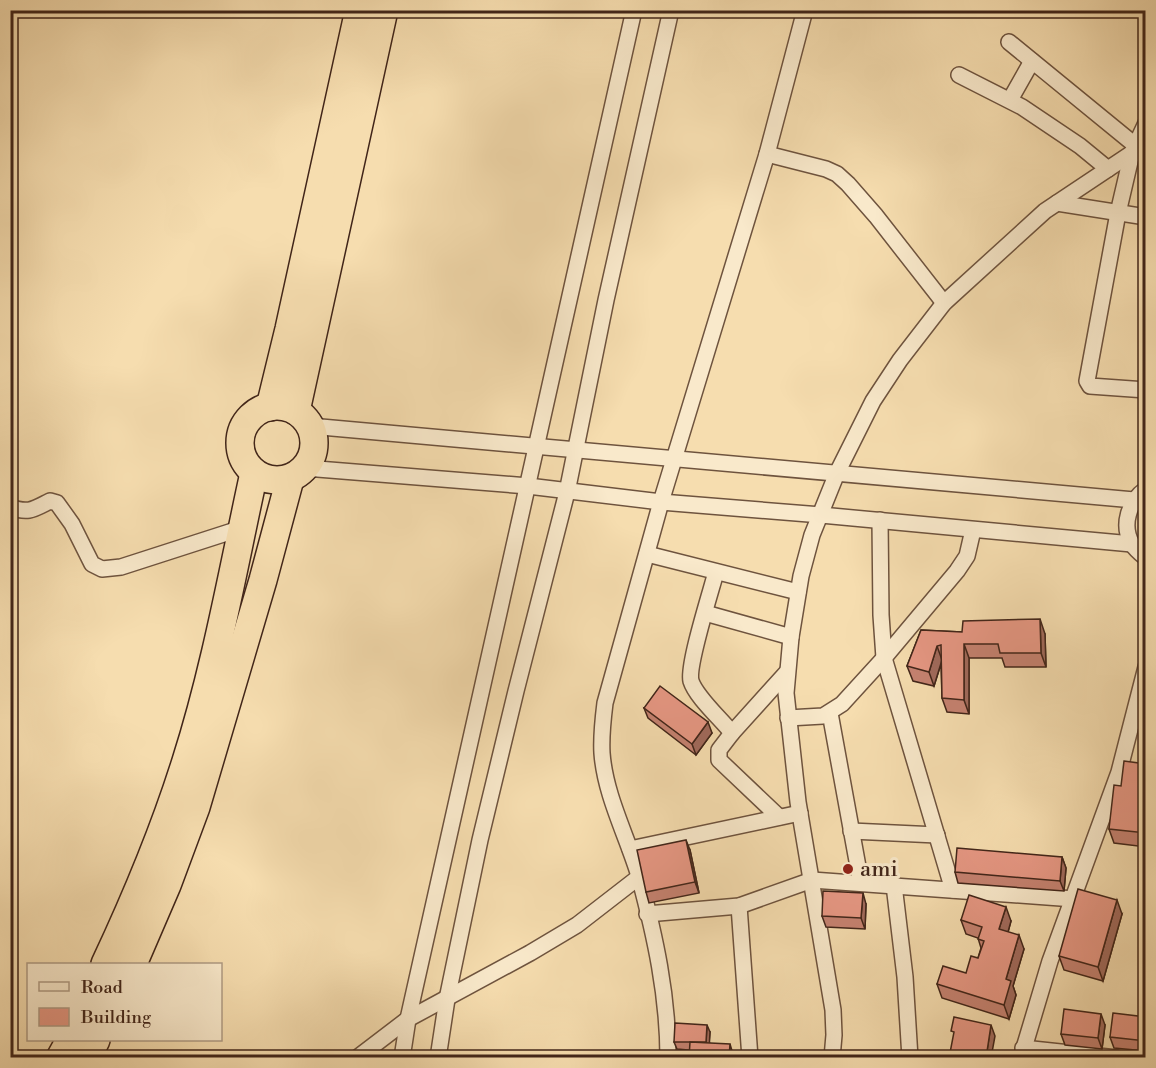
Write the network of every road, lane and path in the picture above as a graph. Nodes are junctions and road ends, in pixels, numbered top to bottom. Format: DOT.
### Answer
graph roads {
  1 [pos="359,10"];
  2 [pos="384,10"];
  3 [pos="634,10"];
  4 [pos="671,10"];
  5 [pos="805,10"];
  6 [pos="1009,42"];
  7 [pos="1032,60"];
  8 [pos="959,75"];
  9 [pos="1010,100"];
  10 [pos="1146,123"];
  11 [pos="1133,149"];
  12 [pos="767,154"];
  13 [pos="1108,169"];
  14 [pos="1057,203"];
  15 [pos="1118,213"];
  16 [pos="1146,217"];
  17 [pos="944,303"];
  18 [pos="1146,390"];
  19 [pos="270,407"];
  20 [pos="303,419"];
  21 [pos="536,445"];
  22 [pos="577,449"];
  23 [pos="676,458"];
  24 [pos="254,473"];
  25 [pos="298,473"];
  26 [pos="837,473"];
  27 [pos="528,486"];
  28 [pos="567,492"];
  29 [pos="1140,495"];
  30 [pos="662,502"];
  31 [pos="10,507"];
  32 [pos="821,515"];
  33 [pos="880,520"];
  34 [pos="242,528"];
  35 [pos="973,530"];
  36 [pos="1132,544"];
  37 [pos="647,554"];
  38 [pos="1146,558"];
  39 [pos="716,572"];
  40 [pos="798,592"];
  41 [pos="705,613"];
  42 [pos="791,637"];
  43 [pos="884,658"];
  44 [pos="787,672"];
  45 [pos="1144,677"];
  46 [pos="830,713"];
  47 [pos="788,718"];
  48 [pos="732,733"];
  49 [pos="800,813"];
  50 [pos="779,818"];
  51 [pos="851,831"];
  52 [pos="937,836"];
  53 [pos="630,849"];
  54 [pos="639,877"];
  55 [pos="812,880"];
  56 [pos="861,883"];
  57 [pos="894,885"];
  58 [pos="953,890"];
  59 [pos="1074,899"];
  60 [pos="739,906"];
  61 [pos="647,914"];
  62 [pos="105,963"];
  63 [pos="133,963"];
  64 [pos="447,999"];
  65 [pos="408,1019"];
  66 [pos="69,1041"];
  67 [pos="96,1041"];
  68 [pos="1022,1053"];
  69 [pos="60,1058"];
  70 [pos="87,1058"];
  71 [pos="357,1058"];
  72 [pos="402,1058"];
  73 [pos="438,1058"];
  74 [pos="668,1058"];
  75 [pos="750,1058"];
  76 [pos="831,1058"];
  77 [pos="910,1058"];
  78 [pos="1117,1058"];
  1 -- 19 [label="highway"];
  2 -- 20 [label="highway"];
  3 -- 21 [label="street"];
  4 -- 22 [label="street"];
  5 -- 12 [label="street"];
  6 -- 7 [label="street"];
  7 -- 9 [label="street"];
  7 -- 11 [label="street"];
  8 -- 9 [label="street"];
  9 -- 13 [label="street"];
  10 -- 11 [label="street"];
  11 -- 13 [label="street"];
  11 -- 15 [label="street"];
  12 -- 17 [label="street"];
  12 -- 23 [label="street"];
  13 -- 14 [label="street"];
  14 -- 15 [label="street"];
  14 -- 17 [label="street"];
  15 -- 16 [label="street"];
  15 -- 18 [label="street"];
  17 -- 26 [label="street"];
  19 -- 20 [label="highway"];
  19 -- 24 [label="highway"];
  20 -- 21 [label="street"];
  20 -- 25 [label="highway"];
  21 -- 22 [label="street"];
  21 -- 27 [label="street"];
  22 -- 23 [label="street"];
  22 -- 28 [label="street"];
  23 -- 26 [label="street"];
  23 -- 30 [label="street"];
  24 -- 25 [label="highway"];
  24 -- 34 [label="highway"];
  25 -- 27 [label="street"];
  25 -- 63 [label="highway"];
  26 -- 29 [label="street"];
  26 -- 32 [label="street"];
  27 -- 28 [label="street"];
  27 -- 65 [label="street"];
  28 -- 30 [label="street"];
  28 -- 64 [label="street"];
  29 -- 36 [label="street"];
  30 -- 32 [label="street"];
  30 -- 37 [label="street"];
  31 -- 34 [label="street"];
  32 -- 33 [label="street"];
  32 -- 40 [label="street"];
  33 -- 35 [label="street"];
  33 -- 43 [label="street"];
  34 -- 62 [label="highway"];
  35 -- 36 [label="street"];
  35 -- 43 [label="street"];
  36 -- 38 [label="street"];
  37 -- 39 [label="street"];
  37 -- 53 [label="street"];
  39 -- 40 [label="street"];
  39 -- 41 [label="street"];
  40 -- 42 [label="street"];
  41 -- 42 [label="street"];
  41 -- 48 [label="street"];
  42 -- 44 [label="street"];
  43 -- 46 [label="street"];
  43 -- 52 [label="street"];
  44 -- 47 [label="street"];
  44 -- 48 [label="street"];
  45 -- 59 [label="street"];
  46 -- 47 [label="street"];
  46 -- 51 [label="street"];
  47 -- 49 [label="street"];
  48 -- 50 [label="street"];
  49 -- 50 [label="street"];
  49 -- 55 [label="street"];
  50 -- 53 [label="street"];
  51 -- 52 [label="street"];
  51 -- 56 [label="street"];
  52 -- 58 [label="street"];
  53 -- 54 [label="street"];
  54 -- 61 [label="street"];
  54 -- 64 [label="street"];
  55 -- 56 [label="street"];
  55 -- 60 [label="street"];
  55 -- 76 [label="street"];
  56 -- 57 [label="street"];
  57 -- 58 [label="street"];
  57 -- 77 [label="street"];
  58 -- 59 [label="street"];
  59 -- 68 [label="street"];
  60 -- 61 [label="street"];
  60 -- 75 [label="street"];
  61 -- 74 [label="street"];
  64 -- 65 [label="street"];
  64 -- 73 [label="street"];
  65 -- 71 [label="street"];
  65 -- 72 [label="street"];
  66 -- 69 [label="highway"];
  67 -- 70 [label="highway"];
  68 -- 78 [label="street"];
}
